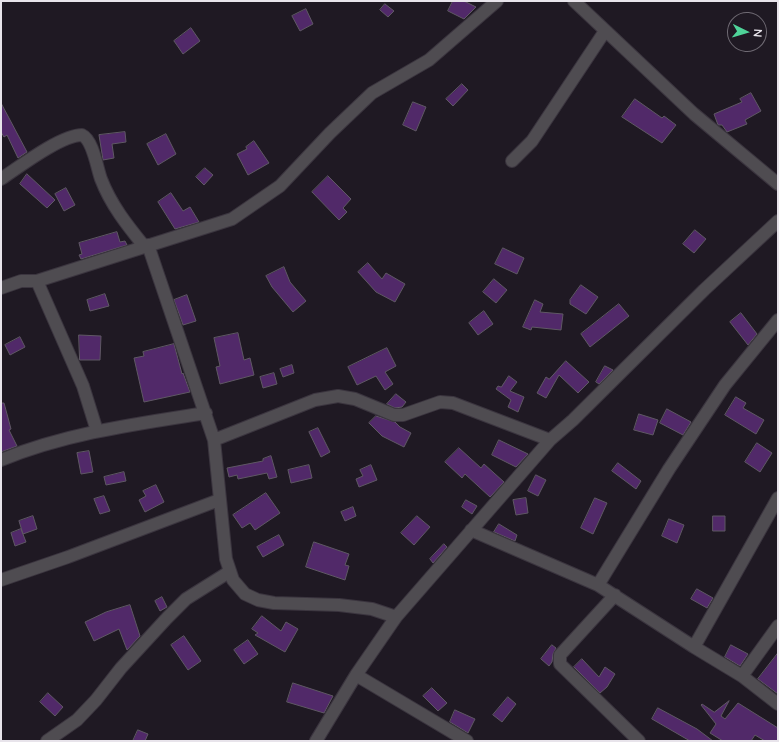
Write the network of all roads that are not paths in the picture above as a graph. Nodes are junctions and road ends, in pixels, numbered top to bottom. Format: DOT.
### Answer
graph roads {
  1 [pos="497,1"];
  2 [pos="574,1"];
  3 [pos="605,31"];
  4 [pos="512,161"];
  5 [pos="1,180"];
  6 [pos="778,184"];
  7 [pos="778,221"];
  8 [pos="146,246"];
  9 [pos="37,281"];
  10 [pos="1,288"];
  11 [pos="778,320"];
  12 [pos="206,413"];
  13 [pos="97,431"];
  14 [pos="214,440"];
  15 [pos="550,440"];
  16 [pos="1,460"];
  17 [pos="778,498"];
  18 [pos="219,500"];
  19 [pos="471,530"];
  20 [pos="229,572"];
  21 [pos="1,580"];
  22 [pos="598,585"];
  23 [pos="615,595"];
  24 [pos="396,617"];
  25 [pos="778,626"];
  26 [pos="694,647"];
  27 [pos="356,675"];
  28 [pos="742,676"];
  29 [pos="778,704"];
  30 [pos="47,741"];
  31 [pos="316,741"];
  32 [pos="467,741"];
  33 [pos="639,741"];
  1 -- 8 [label="street"];
  2 -- 3 [label="street"];
  3 -- 4 [label="street"];
  3 -- 6 [label="street"];
  5 -- 8 [label="street"];
  7 -- 15 [label="street"];
  8 -- 9 [label="street"];
  8 -- 12 [label="street"];
  9 -- 10 [label="street"];
  9 -- 13 [label="street"];
  11 -- 22 [label="street"];
  12 -- 13 [label="street"];
  12 -- 14 [label="street"];
  13 -- 16 [label="street"];
  14 -- 15 [label="street"];
  14 -- 18 [label="street"];
  15 -- 19 [label="street"];
  17 -- 26 [label="street"];
  18 -- 20 [label="street"];
  18 -- 21 [label="street"];
  19 -- 22 [label="street"];
  19 -- 24 [label="street"];
  20 -- 24 [label="street"];
  20 -- 30 [label="street"];
  22 -- 23 [label="street"];
  23 -- 26 [label="street"];
  23 -- 33 [label="street"];
  24 -- 27 [label="street"];
  25 -- 28 [label="street"];
  26 -- 28 [label="street"];
  27 -- 31 [label="street"];
  27 -- 32 [label="street"];
  28 -- 29 [label="street"];
}
